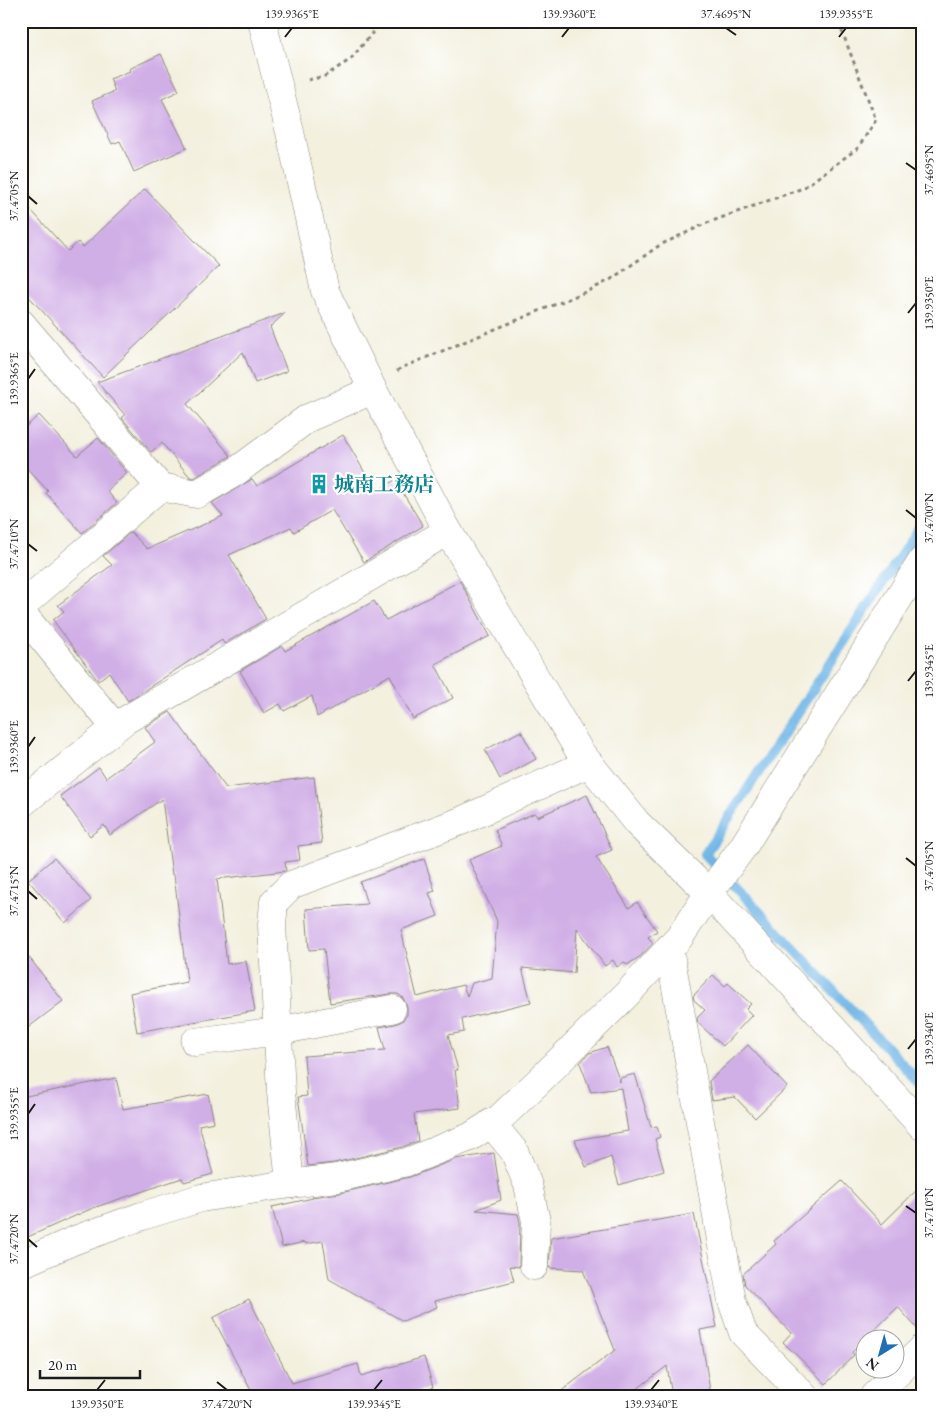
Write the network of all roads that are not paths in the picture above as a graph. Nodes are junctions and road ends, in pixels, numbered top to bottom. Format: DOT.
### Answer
graph roads {
  1 [pos="262,21"];
  2 [pos="21,323"];
  3 [pos="373,390"];
  4 [pos="160,487"];
  5 [pos="448,531"];
  6 [pos="922,561"];
  7 [pos="21,606"];
  8 [pos="21,612"];
  9 [pos="115,727"];
  10 [pos="589,763"];
  11 [pos="21,804"];
  12 [pos="709,893"];
  13 [pos="669,948"];
  14 [pos="392,1009"];
  15 [pos="278,1031"];
  16 [pos="195,1042"];
  17 [pos="491,1123"];
  18 [pos="922,1126"];
  19 [pos="290,1184"];
  20 [pos="21,1264"];
  21 [pos="534,1266"];
  22 [pos="922,1349"];
  23 [pos="804,1396"];
  24 [pos="874,1396"];
  1 -- 3 [label="street"];
  2 -- 4 [label="street"];
  3 -- 4 [label="street"];
  3 -- 5 [label="street"];
  4 -- 7 [label="street"];
  5 -- 9 [label="street"];
  5 -- 10 [label="street"];
  6 -- 12 [label="street"];
  8 -- 9 [label="street"];
  9 -- 11 [label="street"];
  10 -- 12 [label="street"];
  10 -- 15 [label="street"];
  12 -- 13 [label="street"];
  12 -- 18 [label="street"];
  13 -- 17 [label="street"];
  13 -- 23 [label="street"];
  14 -- 15 [label="street"];
  15 -- 16 [label="street"];
  15 -- 19 [label="street"];
  17 -- 19 [label="street"];
  17 -- 21 [label="street"];
  19 -- 20 [label="street"];
  22 -- 24 [label="street"];
}
